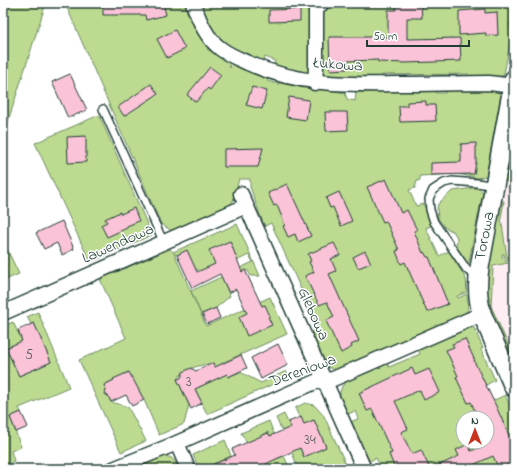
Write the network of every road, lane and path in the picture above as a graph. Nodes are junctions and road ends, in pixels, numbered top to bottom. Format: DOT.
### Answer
graph roads {
  1 [pos="193,3"];
  2 [pos="322,3"];
  3 [pos="513,82"];
  4 [pos="314,83"];
  5 [pos="103,109"];
  6 [pos="495,186"];
  7 [pos="243,200"];
  8 [pos="164,243"];
  9 [pos="478,278"];
  10 [pos="3,313"];
  11 [pos="482,314"];
  12 [pos="325,380"];
  13 [pos="514,388"];
  14 [pos="177,443"];
  15 [pos="113,469"];
  16 [pos="188,469"];
  17 [pos="364,469"];
  1 -- 4 [label="street, Łukowa"];
  2 -- 4 [label="street"];
  3 -- 4 [label="street, Łukowa"];
  3 -- 6 [label="street, Torowa"];
  5 -- 8 [label="lane"];
  6 -- 9 [label="street, Torowa"];
  6 -- 9 [label="lane"];
  7 -- 8 [label="street, Lawendowa"];
  7 -- 12 [label="street, Glebowa"];
  8 -- 10 [label="street, Lawendowa"];
  9 -- 11 [label="street, Torowa"];
  11 -- 12 [label="street, Dereniowa"];
  11 -- 13 [label="street, Torowa"];
  12 -- 14 [label="street, Dereniowa"];
  12 -- 17 [label="street, Glebowa"];
  14 -- 15 [label="street, Dereniowa"];
  14 -- 16 [label="street"];
}
